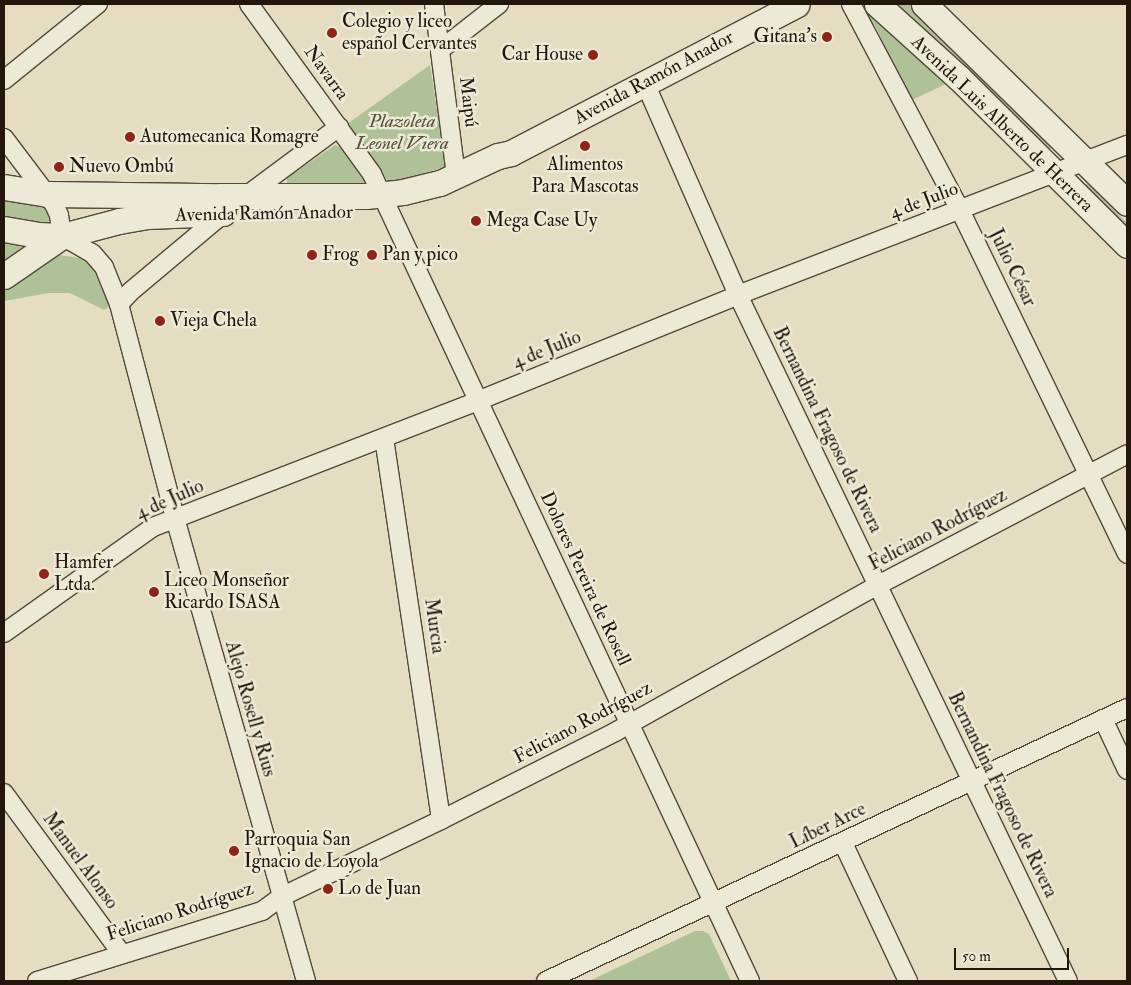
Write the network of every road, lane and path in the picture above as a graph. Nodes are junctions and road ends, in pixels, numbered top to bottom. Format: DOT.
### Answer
graph roads {
  1 [pos="98,4"];
  2 [pos="249,4"];
  3 [pos="434,4"];
  4 [pos="499,4"];
  5 [pos="797,4"];
  6 [pos="851,4"];
  7 [pos="877,4"];
  8 [pos="924,4"];
  9 [pos="440,50"];
  10 [pos="4,80"];
  11 [pos="645,83"];
  12 [pos="339,127"];
  13 [pos="4,138"];
  14 [pos="1127,145"];
  15 [pos="511,153"];
  16 [pos="1086,162"];
  17 [pos="1053,172"];
  18 [pos="456,176"];
  19 [pos="4,187"];
  20 [pos="47,194"];
  21 [pos="246,196"];
  22 [pos="386,203"];
  23 [pos="1127,203"];
  24 [pos="960,210"];
  25 [pos="224,213"];
  26 [pos="4,229"];
  27 [pos="62,236"];
  28 [pos="1127,245"];
  29 [pos="4,276"];
  30 [pos="738,295"];
  31 [pos="119,304"];
  32 [pos="480,400"];
  33 [pos="384,438"];
  34 [pos="1127,454"];
  35 [pos="1087,475"];
  36 [pos="175,518"];
  37 [pos="1127,554"];
  38 [pos="878,585"];
  39 [pos="4,633"];
  40 [pos="1127,708"];
  41 [pos="1103,719"];
  42 [pos="629,724"];
  43 [pos="1127,770"];
  44 [pos="971,780"];
  45 [pos="4,793"];
  46 [pos="441,820"];
  47 [pos="843,843"];
  48 [pos="281,897"];
  49 [pos="714,904"];
  50 [pos="121,953"];
  51 [pos="37,981"];
  52 [pos="306,981"];
  53 [pos="546,981"];
  54 [pos="750,981"];
  55 [pos="908,981"];
  56 [pos="1068,981"];
  1 -- 10 [label="street"];
  2 -- 12 [label="street, Navarra"];
  3 -- 9 [label="street, Maipú"];
  4 -- 9 [label="street"];
  5 -- 11 [label="street, Avenida Ramón Anador"];
  6 -- 24 [label="street, Julio César"];
  7 -- 17 [label="street, Avenida Luis Alberto de Herrera"];
  8 -- 16 [label="street, Avenida Luis Alberto de Herrera"];
  9 -- 18 [label="street, Maipú"];
  11 -- 15 [label="street, Avenida Ramón Anador"];
  11 -- 30 [label="street, Bernandina Fragoso de Rivera"];
  12 -- 21 [label="street"];
  12 -- 22 [label="street, Navarra"];
  13 -- 20 [label="street"];
  14 -- 16 [label="street, 4 de Julio"];
  15 -- 18 [label="street, Avenida Ramón Anador"];
  15 -- 22 [label="street, Avenida Ramón Anador"];
  16 -- 17 [label="street, 4 de Julio"];
  16 -- 23 [label="street, Avenida Luis Alberto de Herrera"];
  17 -- 24 [label="street, 4 de Julio"];
  17 -- 28 [label="street, Avenida Luis Alberto de Herrera"];
  18 -- 22 [label="street, Avenida Ramón Anador"];
  19 -- 20 [label="street, Avenida Ramón Anador"];
  20 -- 21 [label="street, Avenida Ramón Anador"];
  20 -- 27 [label="street"];
  21 -- 22 [label="street, Avenida Ramón Anador"];
  22 -- 25 [label="street, Avenida Ramón Anador"];
  22 -- 32 [label="street, Dolores Pereira de Rosell"];
  24 -- 30 [label="street, 4 de Julio"];
  24 -- 35 [label="street, Julio César"];
  25 -- 27 [label="street, Avenida Ramón Anador"];
  25 -- 31 [label="street"];
  26 -- 27 [label="street, Avenida Ramón Anador"];
  27 -- 29 [label="street"];
  27 -- 31 [label="street, Alejo Rosell y Rius"];
  30 -- 32 [label="street, 4 de Julio"];
  30 -- 38 [label="street, Bernandina Fragoso de Rivera"];
  31 -- 36 [label="street, Alejo Rosell y Rius"];
  32 -- 33 [label="street, 4 de Julio"];
  32 -- 42 [label="street, Dolores Pereira de Rosell"];
  33 -- 36 [label="street, 4 de Julio"];
  33 -- 46 [label="street, Murcia"];
  34 -- 35 [label="street, Feliciano Rodríguez"];
  35 -- 37 [label="street, Julio César"];
  35 -- 38 [label="street, Feliciano Rodríguez"];
  36 -- 39 [label="street, 4 de Julio"];
  36 -- 48 [label="street, Alejo Rosell y Rius"];
  38 -- 42 [label="street, Feliciano Rodríguez"];
  38 -- 44 [label="street, Bernandina Fragoso de Rivera"];
  40 -- 41 [label="street, Líber Arce"];
  41 -- 43 [label="street"];
  41 -- 44 [label="street, Líber Arce"];
  42 -- 46 [label="street, Feliciano Rodríguez"];
  42 -- 49 [label="street, Dolores Pereira de Rosell"];
  44 -- 47 [label="street, Líber Arce"];
  44 -- 56 [label="street, Bernandina Fragoso de Rivera"];
  45 -- 50 [label="street, Manuel Alonso"];
  46 -- 48 [label="street, Feliciano Rodríguez"];
  47 -- 49 [label="street, Líber Arce"];
  47 -- 55 [label="street"];
  48 -- 50 [label="street, Feliciano Rodríguez"];
  48 -- 52 [label="street, Alejo Rosell y Rius"];
  49 -- 53 [label="street, Líber Arce"];
  49 -- 54 [label="street, Dolores Pereira de Rosell"];
  50 -- 51 [label="street, Feliciano Rodríguez"];
}
